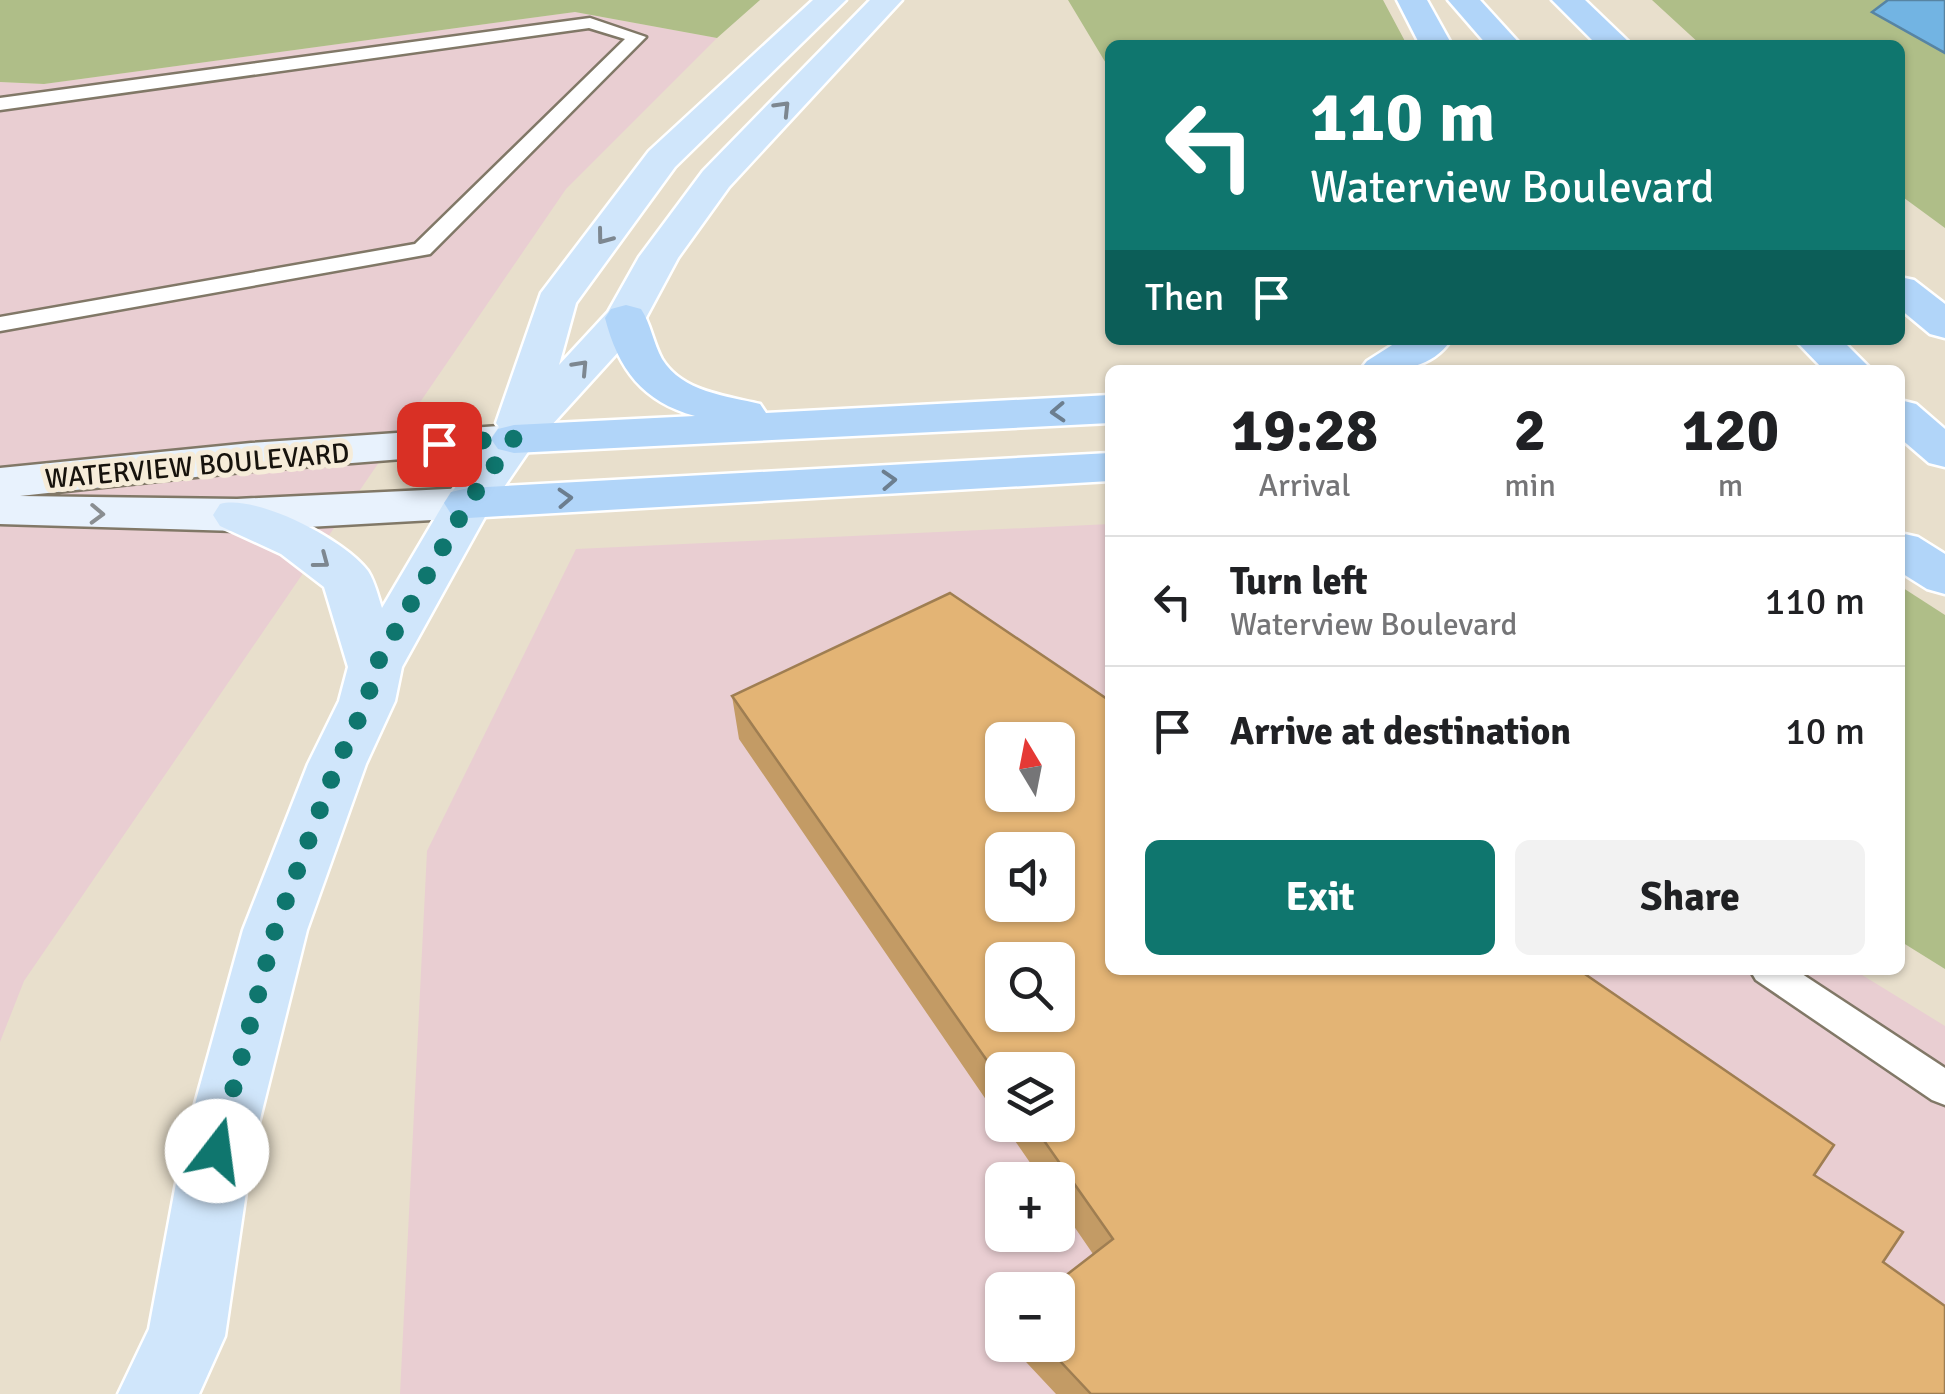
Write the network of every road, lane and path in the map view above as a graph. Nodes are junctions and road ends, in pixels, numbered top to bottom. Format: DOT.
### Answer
graph roads {
  1 [pos="831,0"];
  2 [pos="886,0"];
  3 [pos="1412,0"];
  4 [pos="1463,0"];
  5 [pos="1567,0"];
  6 [pos="1433,40"];
  7 [pos="1500,40"];
  8 [pos="1611,40"];
  9 [pos="0,104"];
  10 [pos="1905,266"];
  11 [pos="1905,292"];
  12 [pos="1945,294"];
  13 [pos="626,318"];
  14 [pos="0,324"];
  15 [pos="1945,325"];
  16 [pos="1422,345"];
  17 [pos="1822,345"];
  18 [pos="1390,365"];
  19 [pos="1844,365"];
  20 [pos="1105,409"];
  21 [pos="1905,418"];
  22 [pos="811,424"];
  23 [pos="514,438"];
  24 [pos="1945,453"];
  25 [pos="1105,466"];
  26 [pos="0,483"];
  27 [pos="468,503"];
  28 [pos="0,510"];
  29 [pos="237,515"];
  30 [pos="1905,552"];
  31 [pos="1945,576"];
  32 [pos="375,667"];
  33 [pos="1776,975"];
  34 [pos="1945,1088"];
  35 [pos="182,1375"];
  1 -- 23 [label="main road, one-way"];
  13 -- 2 [label="main road, one-way"];
  3 -- 6 [label="highway"];
  4 -- 7 [label="highway"];
  5 -- 8 [label="highway"];
  9 -- 14 [label="lane"];
  10 -- 12 [label="highway"];
  11 -- 15 [label="highway"];
  13 -- 22 [label="highway"];
  23 -- 13 [label="main road, one-way"];
  16 -- 18 [label="highway"];
  17 -- 19 [label="highway"];
  20 -- 22 [label="highway, one-way"];
  21 -- 24 [label="highway"];
  22 -- 23 [label="highway"];
  23 -- 26 [label="street, WATERVIEW BOULEVARD"];
  23 -- 27 [label="main road"];
  27 -- 25 [label="highway, one-way"];
  27 -- 29 [label="street, WATERVIEW BOULEVARD"];
  27 -- 32 [label="main road"];
  28 -- 29 [label="street, WATERVIEW BOULEVARD, one-way"];
  29 -- 32 [label="main road, one-way"];
  30 -- 31 [label="highway"];
  32 -- 35 [label="main road"];
  33 -- 34 [label="lane"];
}
